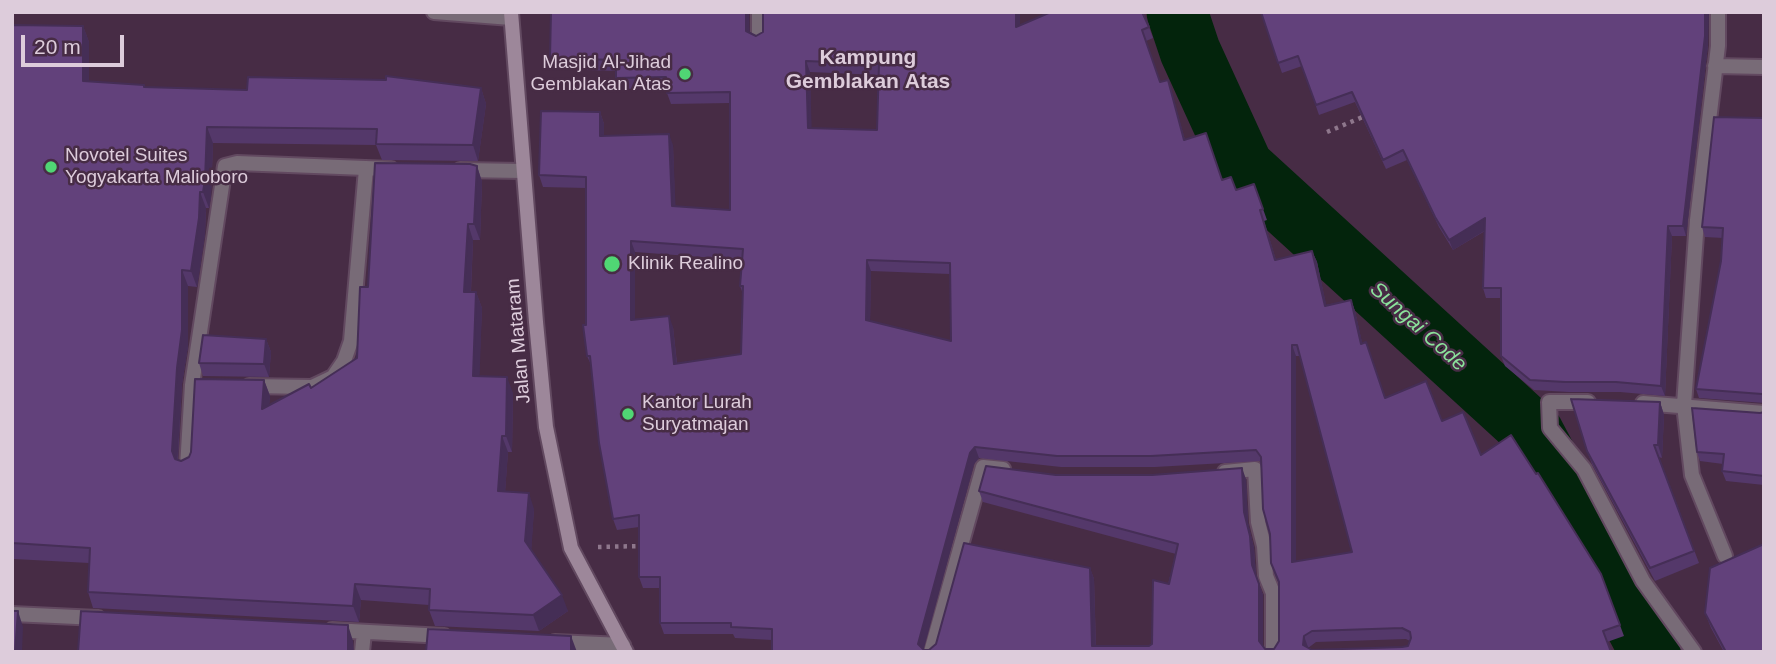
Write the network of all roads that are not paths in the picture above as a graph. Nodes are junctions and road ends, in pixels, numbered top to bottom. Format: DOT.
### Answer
graph roads {
  1 [pos="434,12"];
  2 [pos="759,12"];
  3 [pos="1718,12"];
  4 [pos="511,15"];
  5 [pos="759,38"];
  6 [pos="1715,66"];
  7 [pos="1764,68"];
  8 [pos="366,169"];
  9 [pos="407,169"];
  10 [pos="448,170"];
  11 [pos="523,171"];
  12 [pos="232,386"];
  13 [pos="1608,402"];
  14 [pos="1633,402"];
  15 [pos="1684,405"];
  16 [pos="1764,413"];
  17 [pos="187,467"];
  18 [pos="1017,471"];
  19 [pos="1205,473"];
  20 [pos="1725,556"];
  21 [pos="12,614"];
  22 [pos="107,619"];
  23 [pos="323,630"];
  24 [pos="364,632"];
  25 [pos="459,637"];
  26 [pos="541,641"];
  27 [pos="625,648"];
  28 [pos="362,652"];
  29 [pos="930,652"];
  30 [pos="1273,652"];
  31 [pos="1695,652"];
  1 -- 4 [label="street"];
  2 -- 5 [label="street"];
  3 -- 6 [label="street"];
  4 -- 11 [label="main road, Jalan Mataram"];
  6 -- 7 [label="street"];
  6 -- 15 [label="street"];
  8 -- 9 [label="street"];
  8 -- 12 [label="street"];
  8 -- 17 [label="street"];
  10 -- 11 [label="street"];
  11 -- 27 [label="main road, Jalan Mataram"];
  13 -- 31 [label="street"];
  14 -- 15 [label="street"];
  15 -- 16 [label="street"];
  15 -- 20 [label="street"];
  18 -- 29 [label="street"];
  19 -- 30 [label="street"];
  21 -- 22 [label="street"];
  23 -- 24 [label="street"];
  24 -- 25 [label="street"];
  24 -- 28 [label="street"];
  26 -- 27 [label="street"];
}
